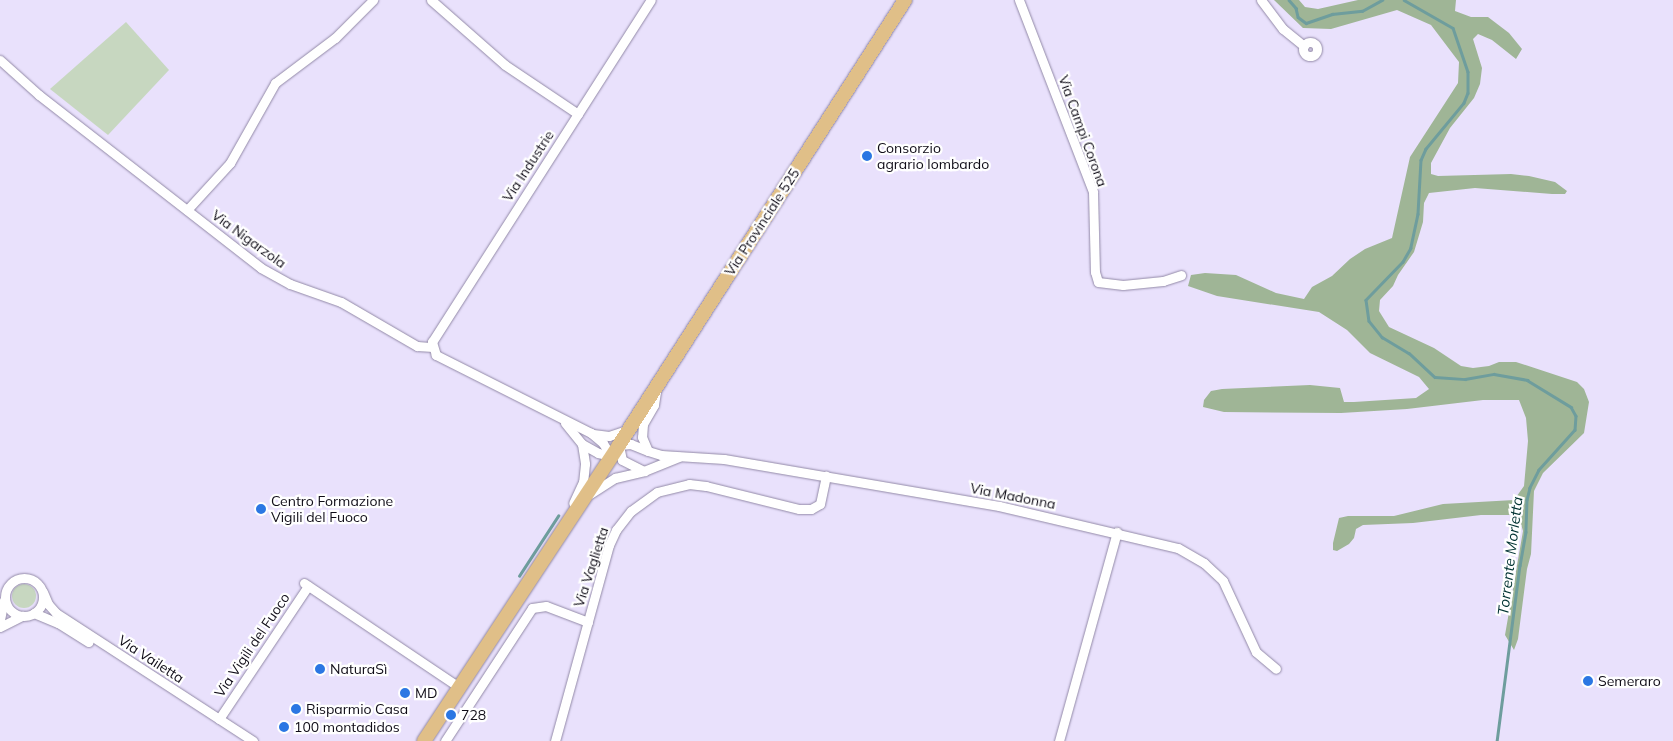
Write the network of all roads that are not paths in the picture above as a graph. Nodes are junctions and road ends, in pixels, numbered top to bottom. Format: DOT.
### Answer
graph roads {
  1 [pos="373,0"];
  2 [pos="431,0"];
  3 [pos="651,0"];
  4 [pos="905,0"];
  5 [pos="1019,0"];
  6 [pos="1261,0"];
  7 [pos="1304,46"];
  8 [pos="0,60"];
  9 [pos="578,114"];
  10 [pos="187,210"];
  11 [pos="1181,275"];
  12 [pos="433,347"];
  13 [pos="657,386"];
  14 [pos="563,420"];
  15 [pos="629,429"];
  16 [pos="591,433"];
  17 [pos="582,444"];
  18 [pos="615,451"];
  19 [pos="648,451"];
  20 [pos="682,456"];
  21 [pos="644,471"];
  22 [pos="826,476"];
  23 [pos="579,504"];
  24 [pos="567,522"];
  25 [pos="1117,532"];
  26 [pos="43,592"];
  27 [pos="4,595"];
  28 [pos="34,613"];
  29 [pos="22,616"];
  30 [pos="0,620"];
  31 [pos="588,622"];
  32 [pos="0,627"];
  33 [pos="1276,669"];
  34 [pos="459,686"];
  35 [pos="219,719"];
  36 [pos="242,741"];
  37 [pos="253,741"];
  38 [pos="424,741"];
  39 [pos="445,741"];
  40 [pos="554,741"];
  41 [pos="1059,741"];
  1 -- 10 [label="street"];
  2 -- 9 [label="street"];
  3 -- 9 [label="street, Via Industrie"];
  4 -- 13 [label="main road, Via Provinciale 525"];
  5 -- 11 [label="street, Via Campi Corona"];
  6 -- 7 [label="street"];
  8 -- 10 [label="street, Via Nigarzola"];
  9 -- 12 [label="street, Via Industrie"];
  10 -- 12 [label="street, Via Nigarzola"];
  12 -- 14 [label="street, Via Nigarzola"];
  13 -- 15 [label="main road, Via Provinciale 525"];
  13 -- 19 [label="street"];
  14 -- 16 [label="street, Via Nigarzola"];
  14 -- 17 [label="street, Via Nigarzola"];
  15 -- 16 [label="street, Via Nigarzola"];
  15 -- 18 [label="main road, Via Provinciale 525"];
  16 -- 18 [label="street, Via Nigarzola"];
  17 -- 18 [label="street, Via Nigarzola"];
  17 -- 24 [label="street"];
  18 -- 19 [label="street, Via Madonna"];
  18 -- 21 [label="street"];
  18 -- 23 [label="main road, Via Provinciale 525"];
  19 -- 20 [label="street, Via Madonna"];
  20 -- 21 [label="street, Via Madonna"];
  20 -- 22 [label="street, Via Madonna"];
  21 -- 23 [label="street, Via Madonna"];
  22 -- 25 [label="street, Via Madonna"];
  22 -- 31 [label="street, Via Vaglietta"];
  23 -- 24 [label="main road, Via Provinciale 525"];
  24 -- 34 [label="main road, Via Provinciale 525"];
  25 -- 33 [label="street, Via Madonna"];
  25 -- 41 [label="street"];
  26 -- 27 [label="street"];
  26 -- 28 [label="street"];
  26 -- 35 [label="street, Via Vailetta"];
  27 -- 29 [label="street"];
  27 -- 30 [label="street"];
  28 -- 29 [label="street"];
  28 -- 36 [label="street, Via Vailetta"];
  29 -- 32 [label="street"];
  31 -- 39 [label="street"];
  31 -- 40 [label="street, Via Vaglietta"];
  34 -- 35 [label="street, Via Vigili del Fuoco"];
  34 -- 38 [label="main road, Via Provinciale 525"];
  35 -- 37 [label="street, Via Vailetta"];
}
